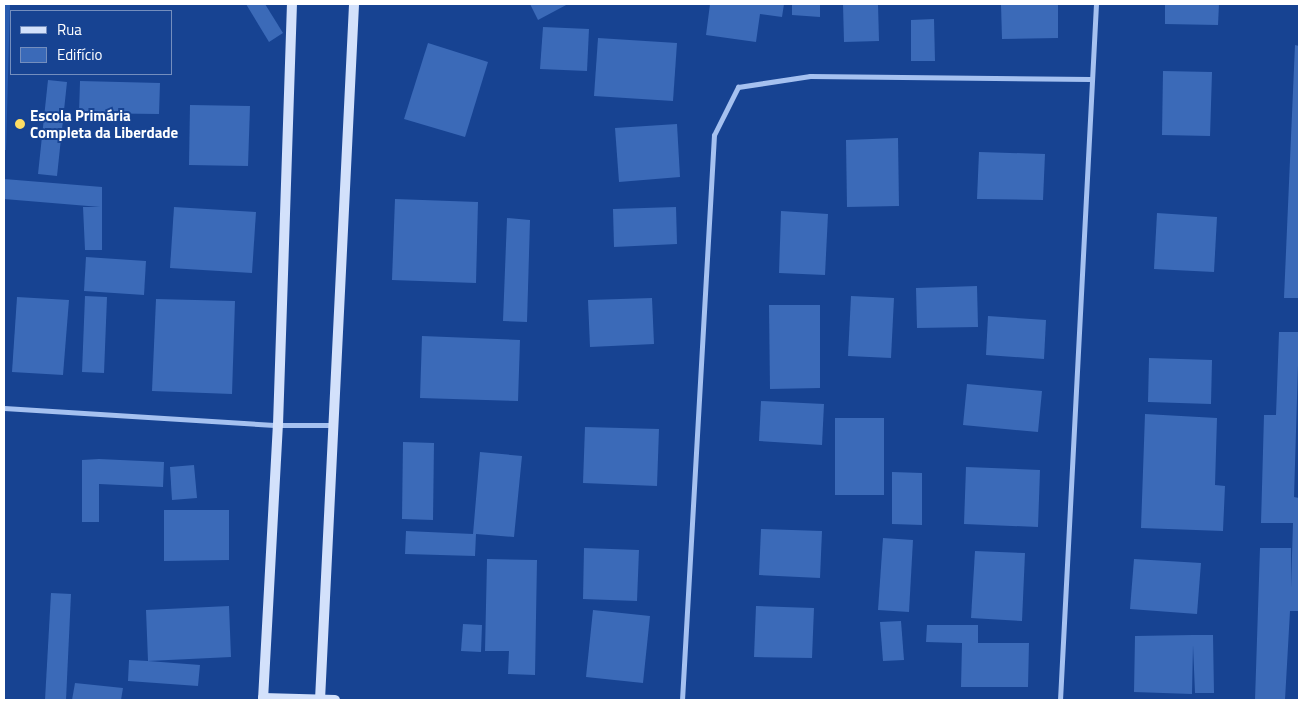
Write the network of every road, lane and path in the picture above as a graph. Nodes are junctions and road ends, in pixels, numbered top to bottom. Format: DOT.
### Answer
graph roads {
  1 [pos="292,4"];
  2 [pos="354,4"];
  3 [pos="1096,4"];
  4 [pos="1090,79"];
  5 [pos="4,408"];
  6 [pos="278,425"];
  7 [pos="333,425"];
  8 [pos="263,699"];
  9 [pos="320,700"];
  10 [pos="334,700"];
  11 [pos="682,700"];
  12 [pos="1060,700"];
  1 -- 6 [label="street"];
  2 -- 7 [label="street"];
  3 -- 4 [label="street"];
  4 -- 11 [label="street"];
  4 -- 12 [label="street"];
  5 -- 6 [label="street"];
  6 -- 7 [label="street"];
  6 -- 8 [label="street"];
  7 -- 9 [label="street"];
  8 -- 9 [label="street"];
  9 -- 10 [label="street"];
}
